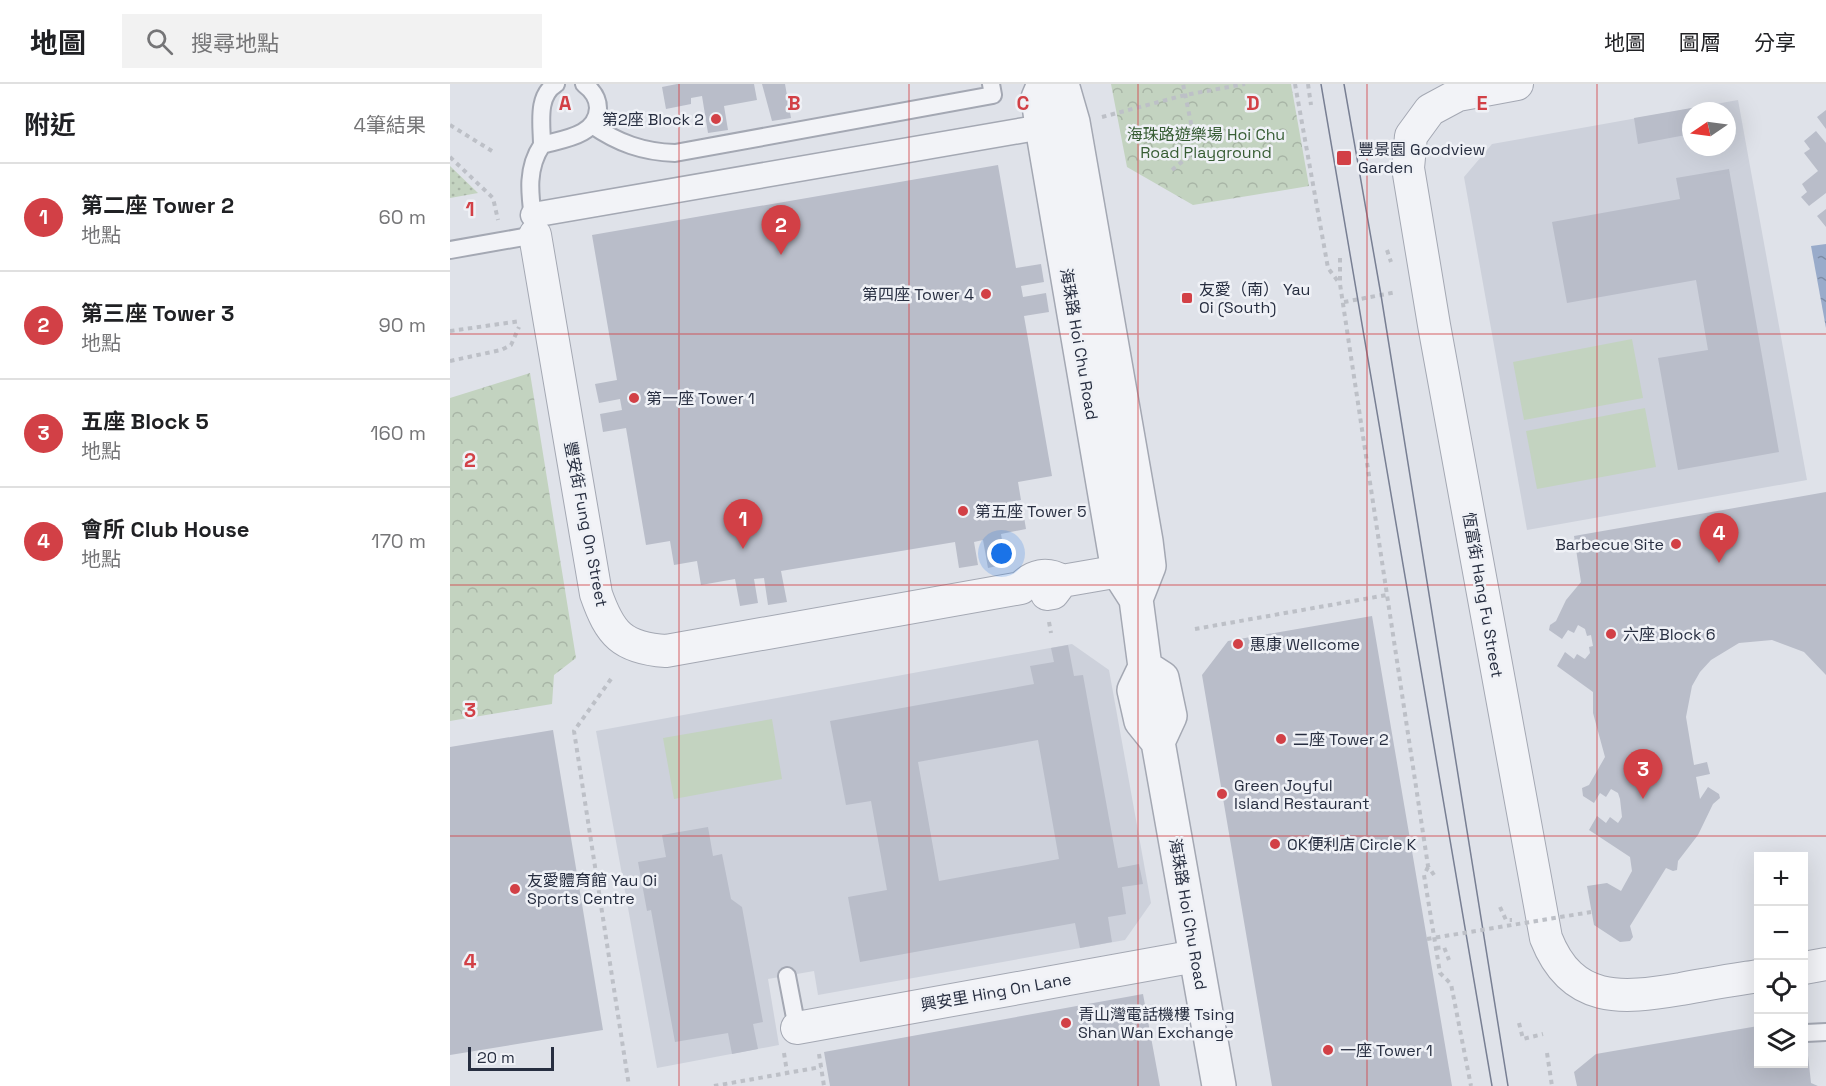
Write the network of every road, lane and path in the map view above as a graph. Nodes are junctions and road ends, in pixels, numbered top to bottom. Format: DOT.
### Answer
graph roads {
  1 [pos="584,84"];
  2 [pos="991,84"];
  3 [pos="1044,84"];
  4 [pos="1062,84"];
  5 [pos="1183,84"];
  6 [pos="1245,84"];
  7 [pos="1295,84"];
  8 [pos="1308,84"];
  9 [pos="1517,84"];
  10 [pos="551,85"];
  11 [pos="1185,95"];
  12 [pos="1311,105"];
  13 [pos="1100,117"];
  14 [pos="450,125"];
  15 [pos="592,125"];
  16 [pos="1042,127"];
  17 [pos="542,145"];
  18 [pos="492,151"];
  19 [pos="450,157"];
  20 [pos="1172,170"];
  21 [pos="493,198"];
  22 [pos="534,225"];
  23 [pos="450,250"];
  24 [pos="1340,258"];
  25 [pos="1340,284"];
  26 [pos="1397,292"];
  27 [pos="1344,302"];
  28 [pos="450,331"];
  29 [pos="450,361"];
  30 [pos="1149,566"];
  31 [pos="1118,571"];
  32 [pos="1388,595"];
  33 [pos="1136,599"];
  34 [pos="1195,629"];
  35 [pos="611,679"];
  36 [pos="1428,866"];
  37 [pos="1434,875"];
  38 [pos="1500,907"];
  39 [pos="1591,912"];
  40 [pos="1515,919"];
  41 [pos="1427,939"];
  42 [pos="1436,948"];
  43 [pos="1196,956"];
  44 [pos="1449,960"];
  45 [pos="1826,964"];
  46 [pos="1808,967"];
  47 [pos="787,976"];
  48 [pos="1754,977"];
  49 [pos="1519,1023"];
  50 [pos="1826,1032"];
  51 [pos="1808,1033"];
  52 [pos="1543,1034"];
  53 [pos="807,1038"];
  54 [pos="1547,1053"];
  55 [pos="821,1067"];
  56 [pos="629,1086"];
  57 [pos="714,1086"];
  58 [pos="825,1086"];
  59 [pos="1219,1086"];
  60 [pos="1471,1086"];
  61 [pos="1552,1086"];
  1 -- 15 [label="lane"];
  2 -- 15 [label="lane"];
  3 -- 16 [label="street, 海珠路 Hoi Chu Road"];
  4 -- 30 [label="street, 海珠路 Hoi Chu Road"];
  5 -- 11 [label="path"];
  6 -- 11 [label="path"];
  7 -- 25 [label="path"];
  8 -- 12 [label="path"];
  9 -- 48 [label="street, 恆富街 Hang Fu Street"];
  10 -- 17 [label="lane"];
  11 -- 13 [label="path"];
  11 -- 20 [label="path"];
  14 -- 18 [label="path"];
  15 -- 17 [label="lane"];
  16 -- 22 [label="street"];
  16 -- 31 [label="street, 海珠路 Hoi Chu Road"];
  17 -- 22 [label="lane, 豐安街 Fung On Street"];
  19 -- 21 [label="path"];
  22 -- 23 [label="lane"];
  22 -- 31 [label="street, 豐安街 Fung On Street"];
  24 -- 25 [label="path"];
  25 -- 27 [label="path"];
  26 -- 27 [label="path"];
  27 -- 32 [label="path"];
  28 -- 29 [label="path"];
  30 -- 31 [label="street, 豐安街 Fung On Street"];
  30 -- 33 [label="street, 海珠路 Hoi Chu Road"];
  31 -- 33 [label="street, 海珠路 Hoi Chu Road"];
  32 -- 34 [label="path"];
  32 -- 36 [label="path"];
  33 -- 43 [label="street, 海珠路 Hoi Chu Road"];
  35 -- 56 [label="path"];
  36 -- 37 [label="path"];
  36 -- 42 [label="path"];
  38 -- 40 [label="path"];
  39 -- 41 [label="path, bridge"];
  42 -- 44 [label="path"];
  42 -- 60 [label="path"];
  43 -- 53 [label="street, 興安里 Hing On Lane"];
  43 -- 59 [label="street, 海珠路 Hoi Chu Road"];
  45 -- 46 [label="street"];
  47 -- 53 [label="lane"];
  49 -- 52 [label="path"];
  50 -- 51 [label="lane"];
  53 -- 55 [label="path"];
  54 -- 61 [label="path"];
  55 -- 57 [label="path"];
  55 -- 58 [label="path"];
}
